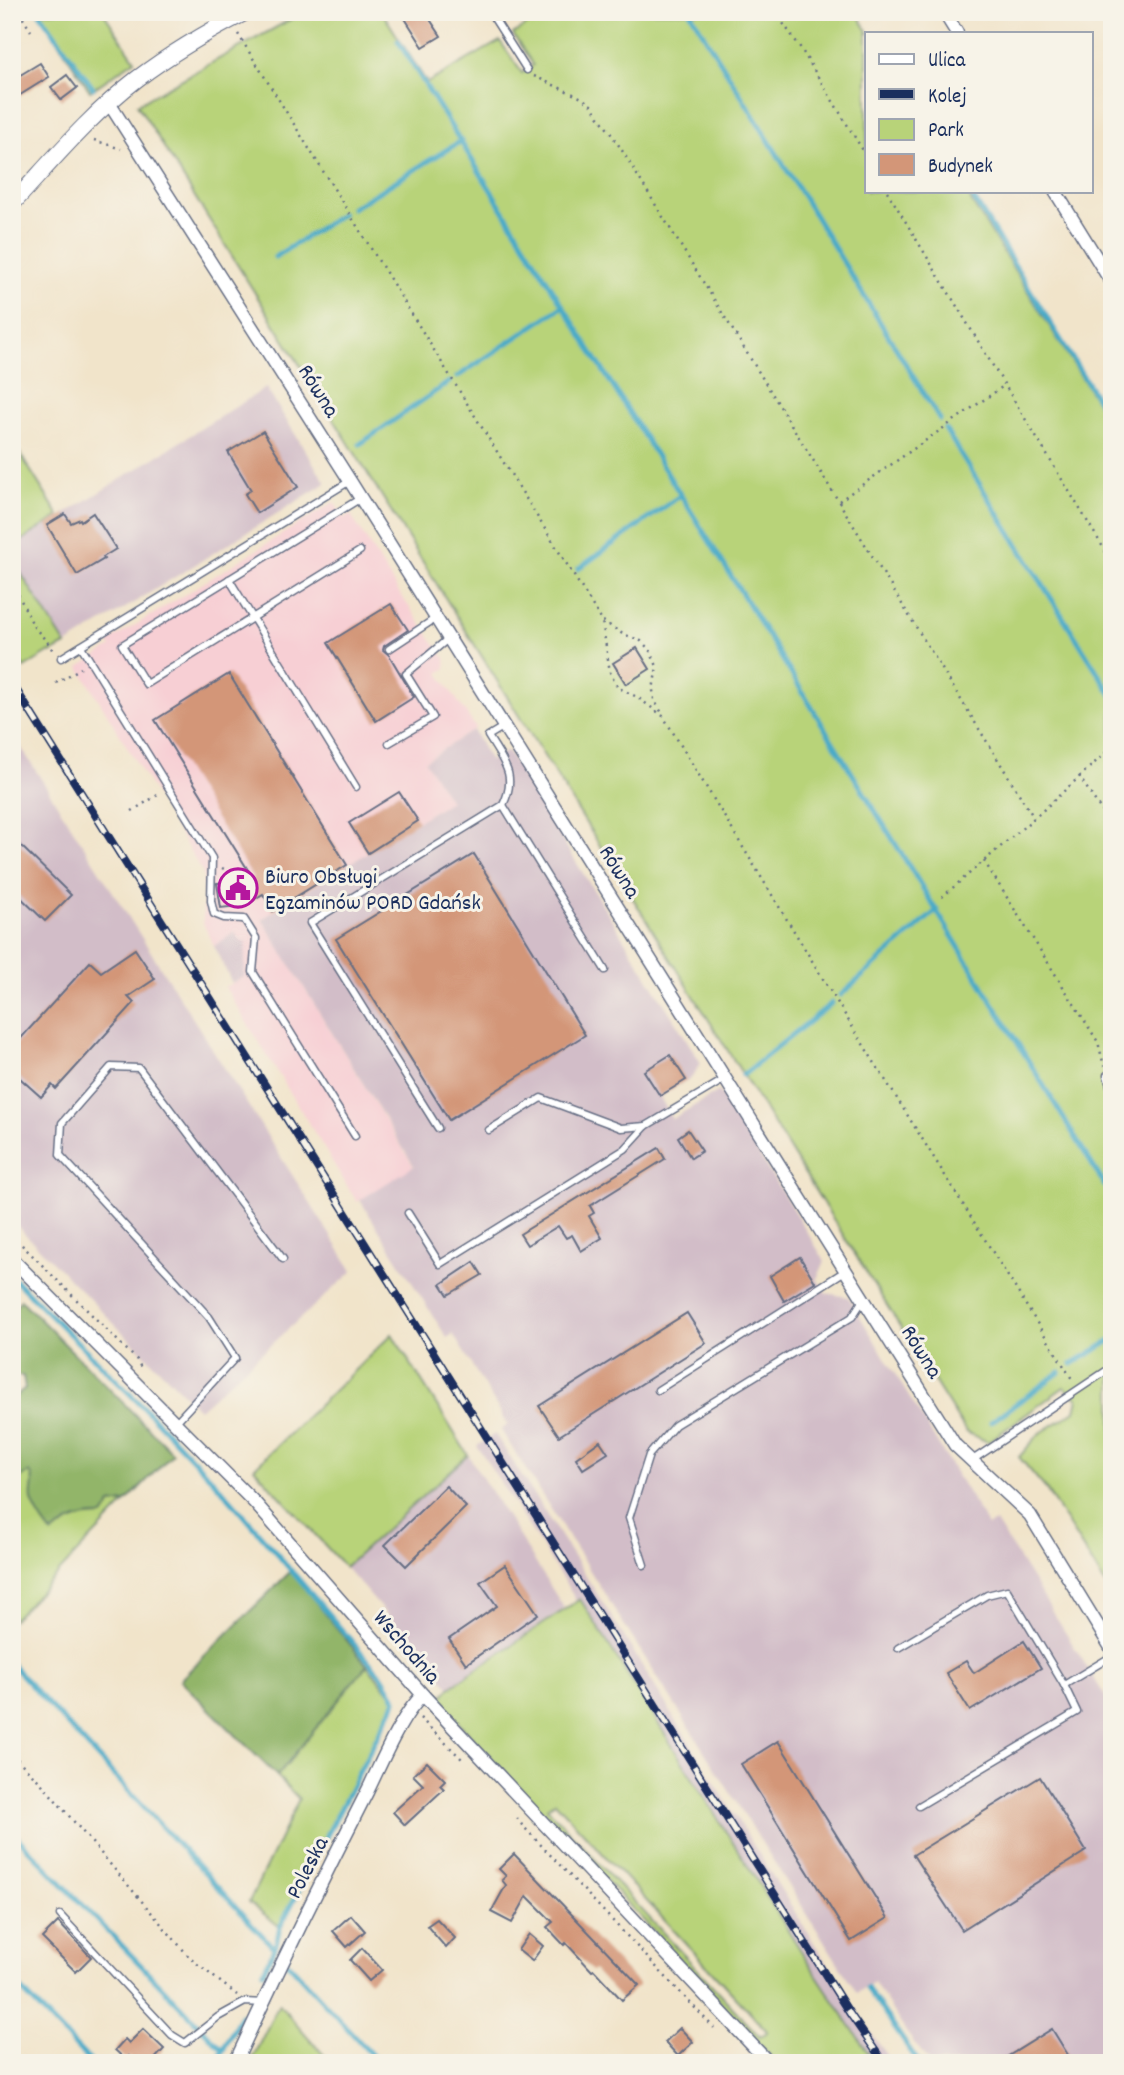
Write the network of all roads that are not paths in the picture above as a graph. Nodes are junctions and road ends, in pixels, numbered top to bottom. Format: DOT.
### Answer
graph roads {
  1 [pos="246,12"];
  2 [pos="490,12"];
  3 [pos="944,12"];
  4 [pos="227,16"];
  5 [pos="956,32"];
  6 [pos="527,70"];
  7 [pos="109,103"];
  8 [pos="1056,192"];
  9 [pos="12,204"];
  10 [pos="1112,283"];
  11 [pos="350,481"];
  12 [pos="361,498"];
  13 [pos="360,551"];
  14 [pos="229,579"];
  15 [pos="253,618"];
  16 [pos="436,618"];
  17 [pos="449,638"];
  18 [pos="81,646"];
  19 [pos="389,649"];
  20 [pos="61,658"];
  21 [pos="504,726"];
  22 [pos="389,743"];
  23 [pos="356,787"];
  24 [pos="503,804"];
  25 [pos="605,970"];
  26 [pos="1107,1075"];
  27 [pos="725,1079"];
  28 [pos="1112,1093"];
  29 [pos="646,1126"];
  30 [pos="438,1128"];
  31 [pos="489,1130"];
  32 [pos="355,1136"];
  33 [pos="408,1213"];
  34 [pos="12,1259"];
  35 [pos="283,1259"];
  36 [pos="845,1271"];
  37 [pos="863,1300"];
  38 [pos="1112,1367"];
  39 [pos="658,1390"];
  40 [pos="175,1423"];
  41 [pos="971,1461"];
  42 [pos="644,1565"];
  43 [pos="898,1648"];
  44 [pos="1112,1649"];
  45 [pos="1112,1656"];
  46 [pos="1064,1685"];
  47 [pos="423,1695"];
  48 [pos="919,1806"];
  49 [pos="60,1915"];
  50 [pos="263,2003"];
  51 [pos="235,2063"];
  52 [pos="769,2063"];
  1 -- 4 [label="street"];
  2 -- 6 [label="lane"];
  3 -- 5 [label="street"];
  4 -- 7 [label="street"];
  7 -- 9 [label="street"];
  7 -- 11 [label="street, Równa"];
  8 -- 10 [label="street"];
  11 -- 12 [label="street, Równa"];
  11 -- 18 [label="lane"];
  12 -- 14 [label="lane"];
  12 -- 16 [label="street, Równa"];
  13 -- 15 [label="lane"];
  14 -- 15 [label="lane"];
  14 -- 15 [label="lane"];
  15 -- 23 [label="lane"];
  16 -- 17 [label="street, Równa"];
  16 -- 19 [label="lane"];
  17 -- 21 [label="street, Równa"];
  17 -- 22 [label="lane"];
  18 -- 20 [label="lane"];
  18 -- 32 [label="lane"];
  21 -- 24 [label="lane"];
  21 -- 27 [label="street, Równa"];
  24 -- 25 [label="lane"];
  24 -- 30 [label="lane"];
  26 -- 28 [label="lane"];
  27 -- 29 [label="lane"];
  27 -- 36 [label="street, Równa"];
  29 -- 31 [label="lane"];
  29 -- 33 [label="lane"];
  34 -- 40 [label="street, Wschodnia"];
  35 -- 40 [label="lane"];
  36 -- 37 [label="street, Równa"];
  36 -- 39 [label="lane"];
  37 -- 41 [label="street, Równa"];
  37 -- 42 [label="lane"];
  38 -- 41 [label="lane"];
  40 -- 47 [label="street, Wschodnia"];
  41 -- 44 [label="street, Równa"];
  43 -- 46 [label="lane"];
  45 -- 46 [label="lane"];
  46 -- 48 [label="lane"];
  47 -- 50 [label="street, Poleska"];
  47 -- 52 [label="street, Wschodnia"];
  49 -- 50 [label="lane"];
  50 -- 51 [label="street, Poleska"];
}
